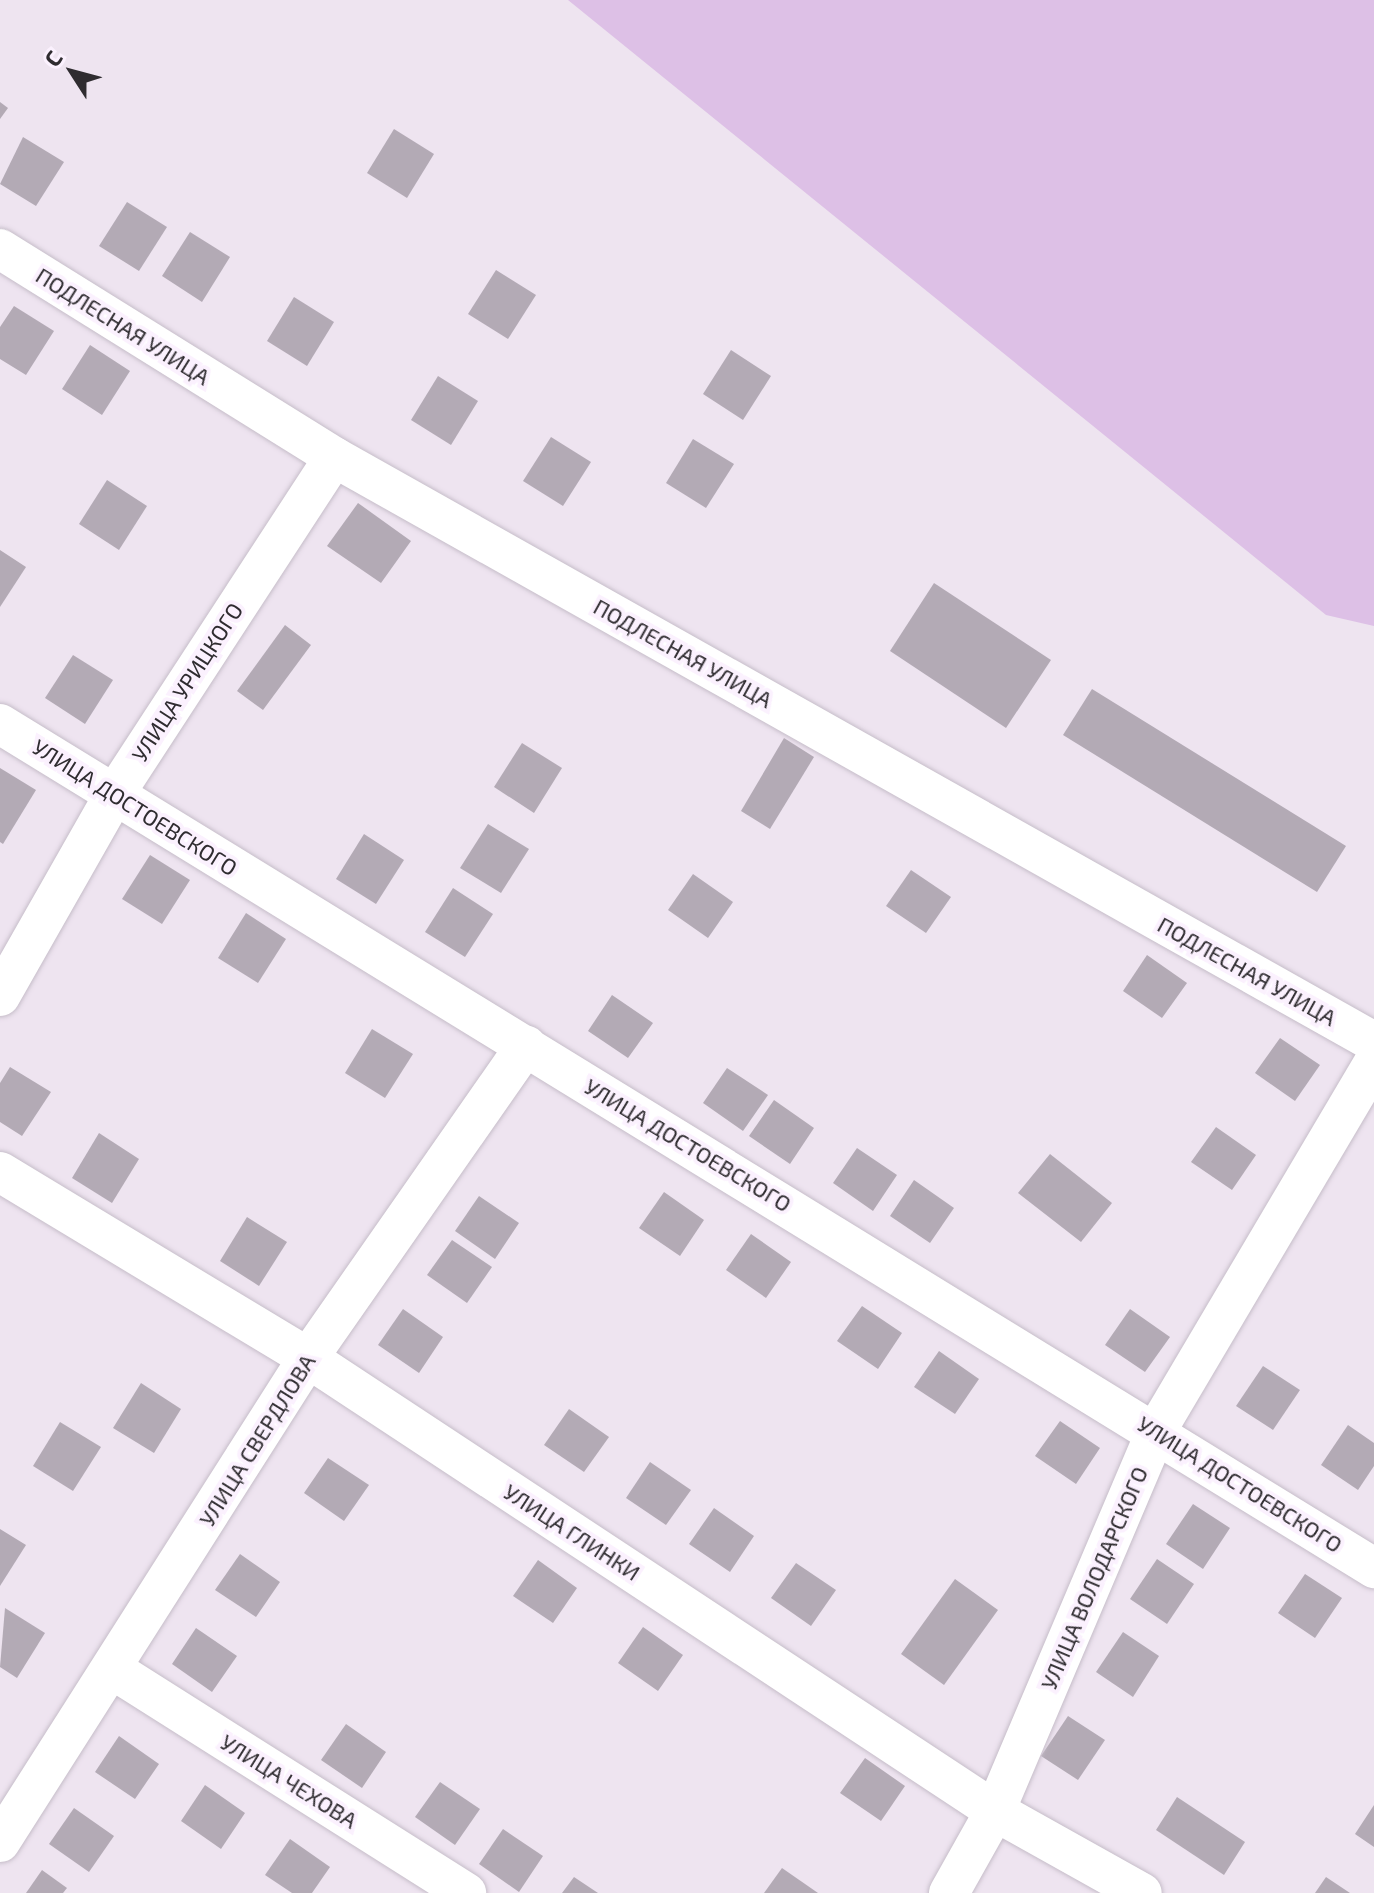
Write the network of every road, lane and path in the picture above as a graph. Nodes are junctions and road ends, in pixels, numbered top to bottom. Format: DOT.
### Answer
graph roads {
  1 [pos="0,249"];
  2 [pos="334,457"];
  3 [pos="0,724"];
  4 [pos="114,795"];
  5 [pos="0,996"];
  6 [pos="1374,1042"];
  7 [pos="526,1046"];
  8 [pos="1374,1063"];
  9 [pos="0,1172"];
  10 [pos="308,1358"];
  11 [pos="1156,1431"];
  12 [pos="1374,1568"];
  13 [pos="112,1669"];
  14 [pos="995,1811"];
  15 [pos="0,1842"];
  16 [pos="466,1893"];
  17 [pos="949,1893"];
  18 [pos="1142,1893"];
  1 -- 2 [label="street, ПОДЛЕСНАЯ УЛИЦА"];
  2 -- 4 [label="street, УЛИЦА УРИЦКОГО"];
  2 -- 6 [label="street, ПОДЛЕСНАЯ УЛИЦА"];
  3 -- 4 [label="street, УЛИЦА ДОСТОЕВСКОГО"];
  4 -- 5 [label="street, УЛИЦА УРИЦКОГО"];
  4 -- 7 [label="street, УЛИЦА ДОСТОЕВСКОГО"];
  7 -- 10 [label="street, УЛИЦА СВЕРДЛОВА"];
  7 -- 11 [label="street, УЛИЦА ДОСТОЕВСКОГО"];
  8 -- 11 [label="street, УЛИЦА ВОЛОДАРСКОГО"];
  9 -- 10 [label="street, УЛИЦА ГЛИНКИ"];
  10 -- 13 [label="street, УЛИЦА СВЕРДЛОВА"];
  10 -- 14 [label="street, УЛИЦА ГЛИНКИ"];
  11 -- 12 [label="street, УЛИЦА ДОСТОЕВСКОГО"];
  11 -- 14 [label="street, УЛИЦА ВОЛОДАРСКОГО"];
  13 -- 15 [label="street, УЛИЦА СВЕРДЛОВА"];
  13 -- 16 [label="street, УЛИЦА ЧЕХОВА"];
  14 -- 17 [label="street, УЛИЦА ВОЛОДАРСКОГО"];
  14 -- 18 [label="street, УЛИЦА ГЛИНКИ"];
}
